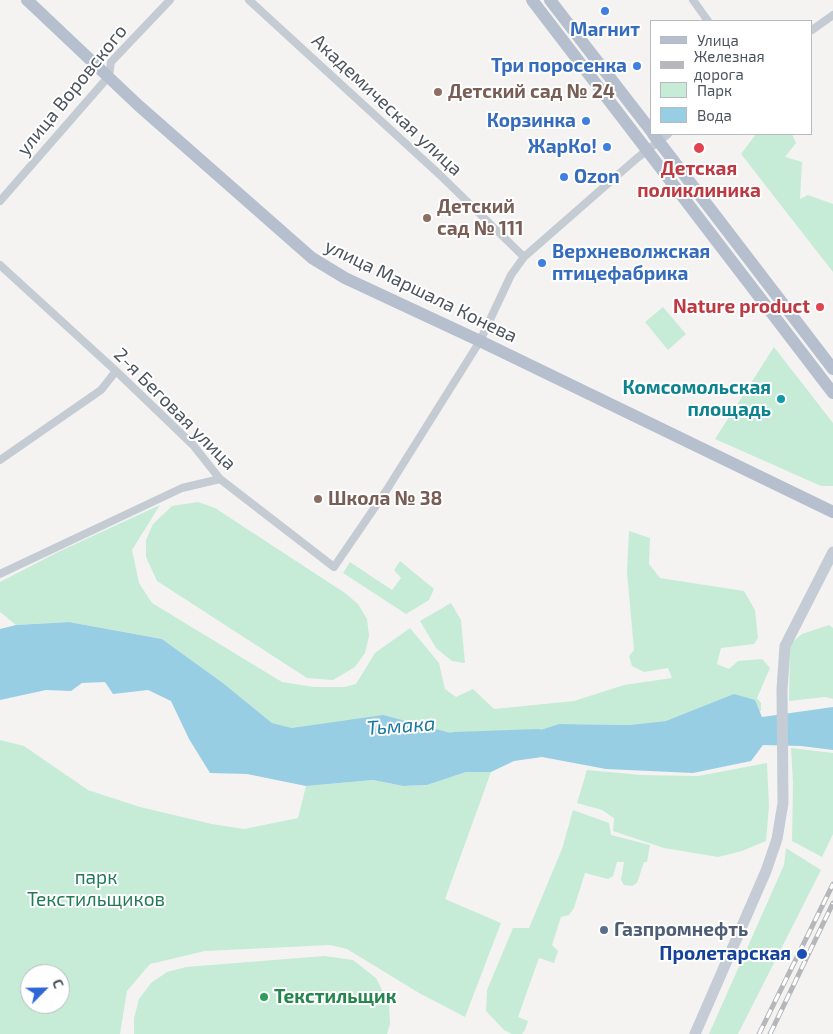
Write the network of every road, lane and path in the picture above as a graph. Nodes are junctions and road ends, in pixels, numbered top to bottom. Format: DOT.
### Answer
graph roads {
  1 [pos="27,0"];
  2 [pos="170,0"];
  3 [pos="249,0"];
  4 [pos="532,0"];
  5 [pos="550,0"];
  6 [pos="693,0"];
  7 [pos="833,16"];
  8 [pos="707,20"];
  9 [pos="813,29"];
  10 [pos="109,76"];
  11 [pos="650,125"];
  12 [pos="658,135"];
  13 [pos="646,150"];
  14 [pos="0,201"];
  15 [pos="524,257"];
  16 [pos="0,265"];
  17 [pos="480,341"];
  18 [pos="833,369"];
  19 [pos="116,370"];
  20 [pos="833,393"];
  21 [pos="0,460"];
  22 [pos="220,479"];
  23 [pos="830,509"];
  24 [pos="833,520"];
  25 [pos="833,552"];
  26 [pos="0,574"];
  27 [pos="695,1034"];
  1 -- 10 [label="main road, улица Маршала Конева"];
  2 -- 10 [label="street, улица Воровского"];
  3 -- 15 [label="street, Академическая улица"];
  4 -- 13 [label="main road"];
  5 -- 11 [label="main road"];
  6 -- 8 [label="street"];
  7 -- 9 [label="street"];
  10 -- 14 [label="street, улица Воровского"];
  10 -- 17 [label="main road, улица Маршала Конева"];
  12 -- 13 [label="street"];
  12 -- 18 [label="main road"];
  13 -- 15 [label="street"];
  13 -- 20 [label="main road"];
  15 -- 17 [label="street"];
  16 -- 19 [label="street, 2-я Беговая улица"];
  17 -- 22 [label="street, 2-я Беговая улица"];
  17 -- 23 [label="main road, улица Маршала Конева"];
  19 -- 21 [label="street"];
  19 -- 22 [label="street, 2-я Беговая улица"];
  22 -- 26 [label="street"];
  23 -- 24 [label="main road"];
  25 -- 27 [label="main road"];
}
